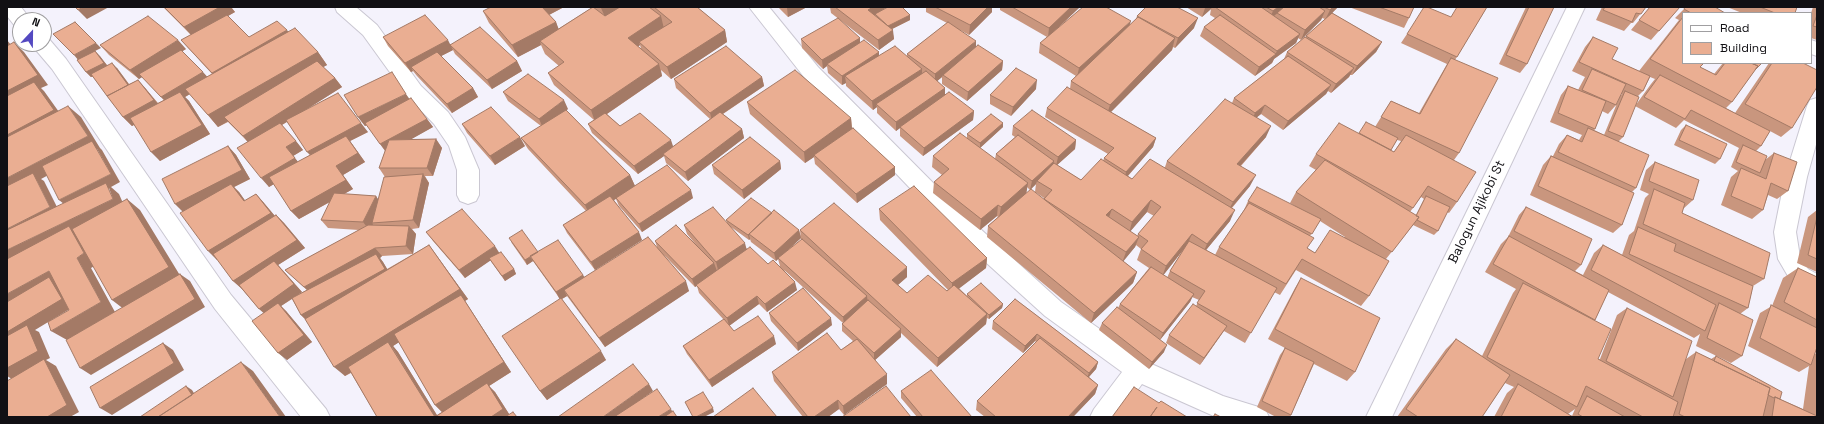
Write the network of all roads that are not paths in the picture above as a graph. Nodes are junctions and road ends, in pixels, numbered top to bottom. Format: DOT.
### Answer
graph roads {
  1 [pos="344,7"];
  2 [pos="758,7"];
  3 [pos="1576,7"];
  4 [pos="49,52"];
  5 [pos="1817,106"];
  6 [pos="468,195"];
  7 [pos="1817,286"];
  8 [pos="1138,370"];
  9 [pos="317,417"];
  10 [pos="1103,417"];
  11 [pos="1256,417"];
  12 [pos="1378,417"];
  1 -- 6 [label="street"];
  2 -- 8 [label="street"];
  3 -- 12 [label="street, Balogun Ajikobi St"];
  4 -- 9 [label="street"];
  5 -- 7 [label="street"];
  8 -- 10 [label="street"];
  8 -- 11 [label="street"];
}
